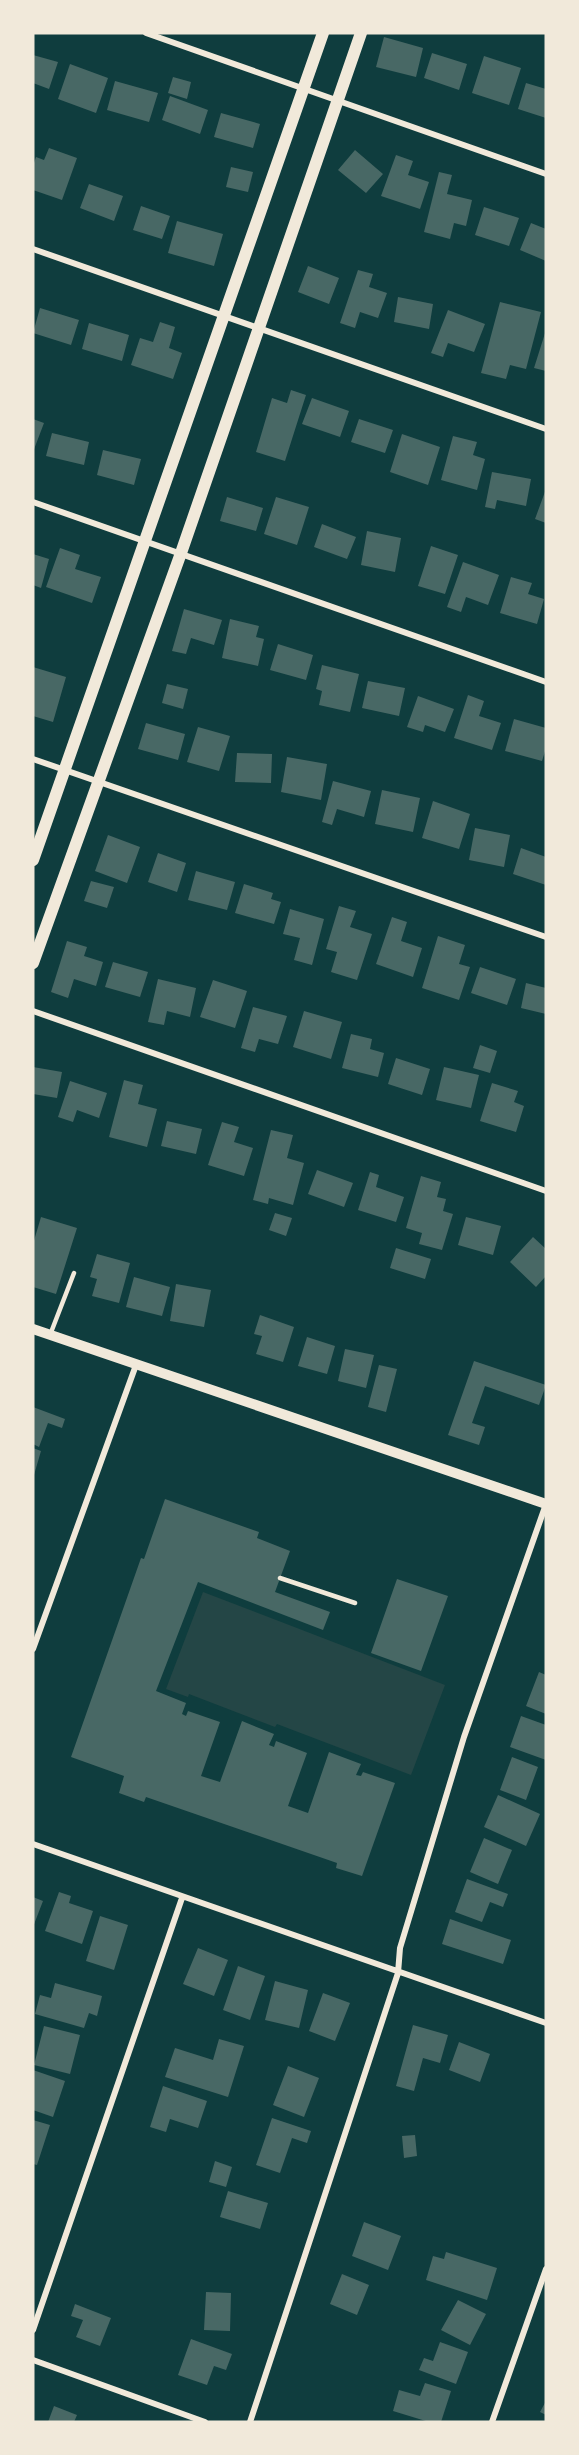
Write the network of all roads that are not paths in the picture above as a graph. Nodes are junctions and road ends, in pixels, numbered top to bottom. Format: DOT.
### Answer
graph roads {
  1 [pos="146,33"];
  2 [pos="323,33"];
  3 [pos="361,33"];
  4 [pos="303,88"];
  5 [pos="337,102"];
  6 [pos="546,174"];
  7 [pos="33,249"];
  8 [pos="223,315"];
  9 [pos="257,329"];
  10 [pos="546,429"];
  11 [pos="33,502"];
  12 [pos="143,540"];
  13 [pos="181,553"];
  14 [pos="546,682"];
  15 [pos="33,759"];
  16 [pos="65,770"];
  17 [pos="98,782"];
  18 [pos="33,860"];
  19 [pos="546,938"];
  20 [pos="33,963"];
  21 [pos="33,1011"];
  22 [pos="546,1191"];
  23 [pos="74,1273"];
  24 [pos="33,1329"];
  25 [pos="50,1335"];
  26 [pos="136,1365"];
  27 [pos="546,1504"];
  28 [pos="280,1578"];
  29 [pos="354,1603"];
  30 [pos="33,1649"];
  31 [pos="33,1844"];
  32 [pos="182,1898"];
  33 [pos="398,1973"];
  34 [pos="546,2023"];
  35 [pos="546,2269"];
  36 [pos="33,2330"];
  37 [pos="33,2360"];
  38 [pos="205,2422"];
  39 [pos="250,2422"];
  40 [pos="492,2422"];
  1 -- 4 [label="street"];
  2 -- 4 [label="main road"];
  3 -- 5 [label="main road"];
  4 -- 5 [label="street"];
  4 -- 8 [label="main road"];
  5 -- 6 [label="street"];
  5 -- 9 [label="main road"];
  7 -- 8 [label="street"];
  8 -- 9 [label="street"];
  8 -- 12 [label="main road"];
  9 -- 10 [label="street"];
  9 -- 13 [label="main road"];
  11 -- 12 [label="street"];
  12 -- 13 [label="street"];
  12 -- 16 [label="main road"];
  13 -- 14 [label="street"];
  13 -- 17 [label="main road"];
  15 -- 16 [label="street"];
  16 -- 17 [label="street"];
  16 -- 18 [label="main road"];
  17 -- 19 [label="street"];
  17 -- 20 [label="main road"];
  21 -- 22 [label="street"];
  23 -- 25 [label="lane"];
  24 -- 25 [label="street"];
  25 -- 26 [label="street"];
  26 -- 27 [label="street"];
  26 -- 30 [label="street"];
  27 -- 33 [label="street"];
  28 -- 29 [label="lane"];
  31 -- 32 [label="street"];
  32 -- 33 [label="street"];
  32 -- 36 [label="street"];
  33 -- 34 [label="street"];
  33 -- 39 [label="street"];
  35 -- 40 [label="street"];
  37 -- 38 [label="street"];
}
